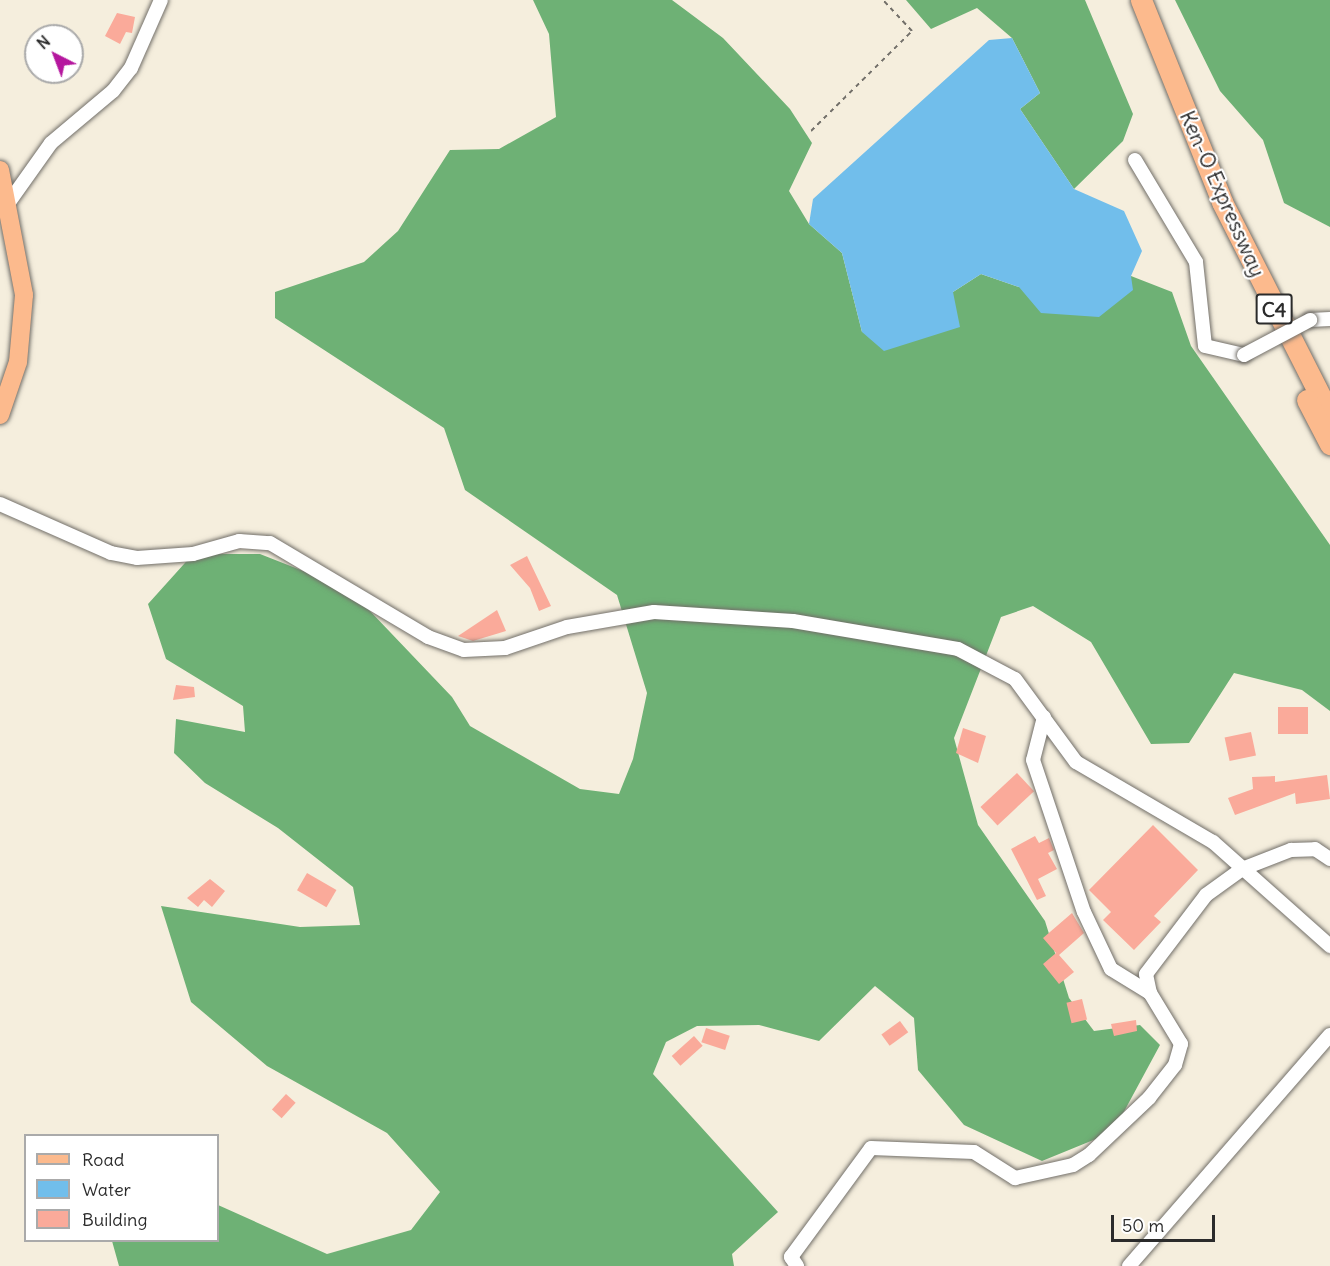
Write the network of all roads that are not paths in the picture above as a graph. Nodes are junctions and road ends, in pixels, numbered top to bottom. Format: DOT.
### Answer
graph roads {
  1 [pos="161,0"];
  2 [pos="1141,0"];
  3 [pos="1135,160"];
  4 [pos="1,177"];
  5 [pos="1222,201"];
  6 [pos="7,205"];
  7 [pos="1330,319"];
  8 [pos="0,415"];
  9 [pos="1330,415"];
  10 [pos="1330,444"];
  11 [pos="0,504"];
  12 [pos="1044,717"];
  13 [pos="1330,859"];
  14 [pos="1242,869"];
  15 [pos="1330,946"];
  16 [pos="1150,993"];
  17 [pos="1330,1035"];
  18 [pos="797,1266"];
  19 [pos="1129,1266"];
  1 -- 6 [label="street"];
  2 -- 5 [label="highway, Ken-O Expressway / C4"];
  3 -- 7 [label="street, bridge"];
  4 -- 6 [label="main road"];
  5 -- 9 [label="highway, Ken-O Expressway / C4"];
  5 -- 10 [label="highway"];
  6 -- 8 [label="main road"];
  11 -- 12 [label="street"];
  12 -- 14 [label="street"];
  12 -- 16 [label="street"];
  13 -- 14 [label="street"];
  14 -- 15 [label="street"];
  14 -- 16 [label="street"];
  16 -- 18 [label="street"];
  17 -- 19 [label="street"];
}
